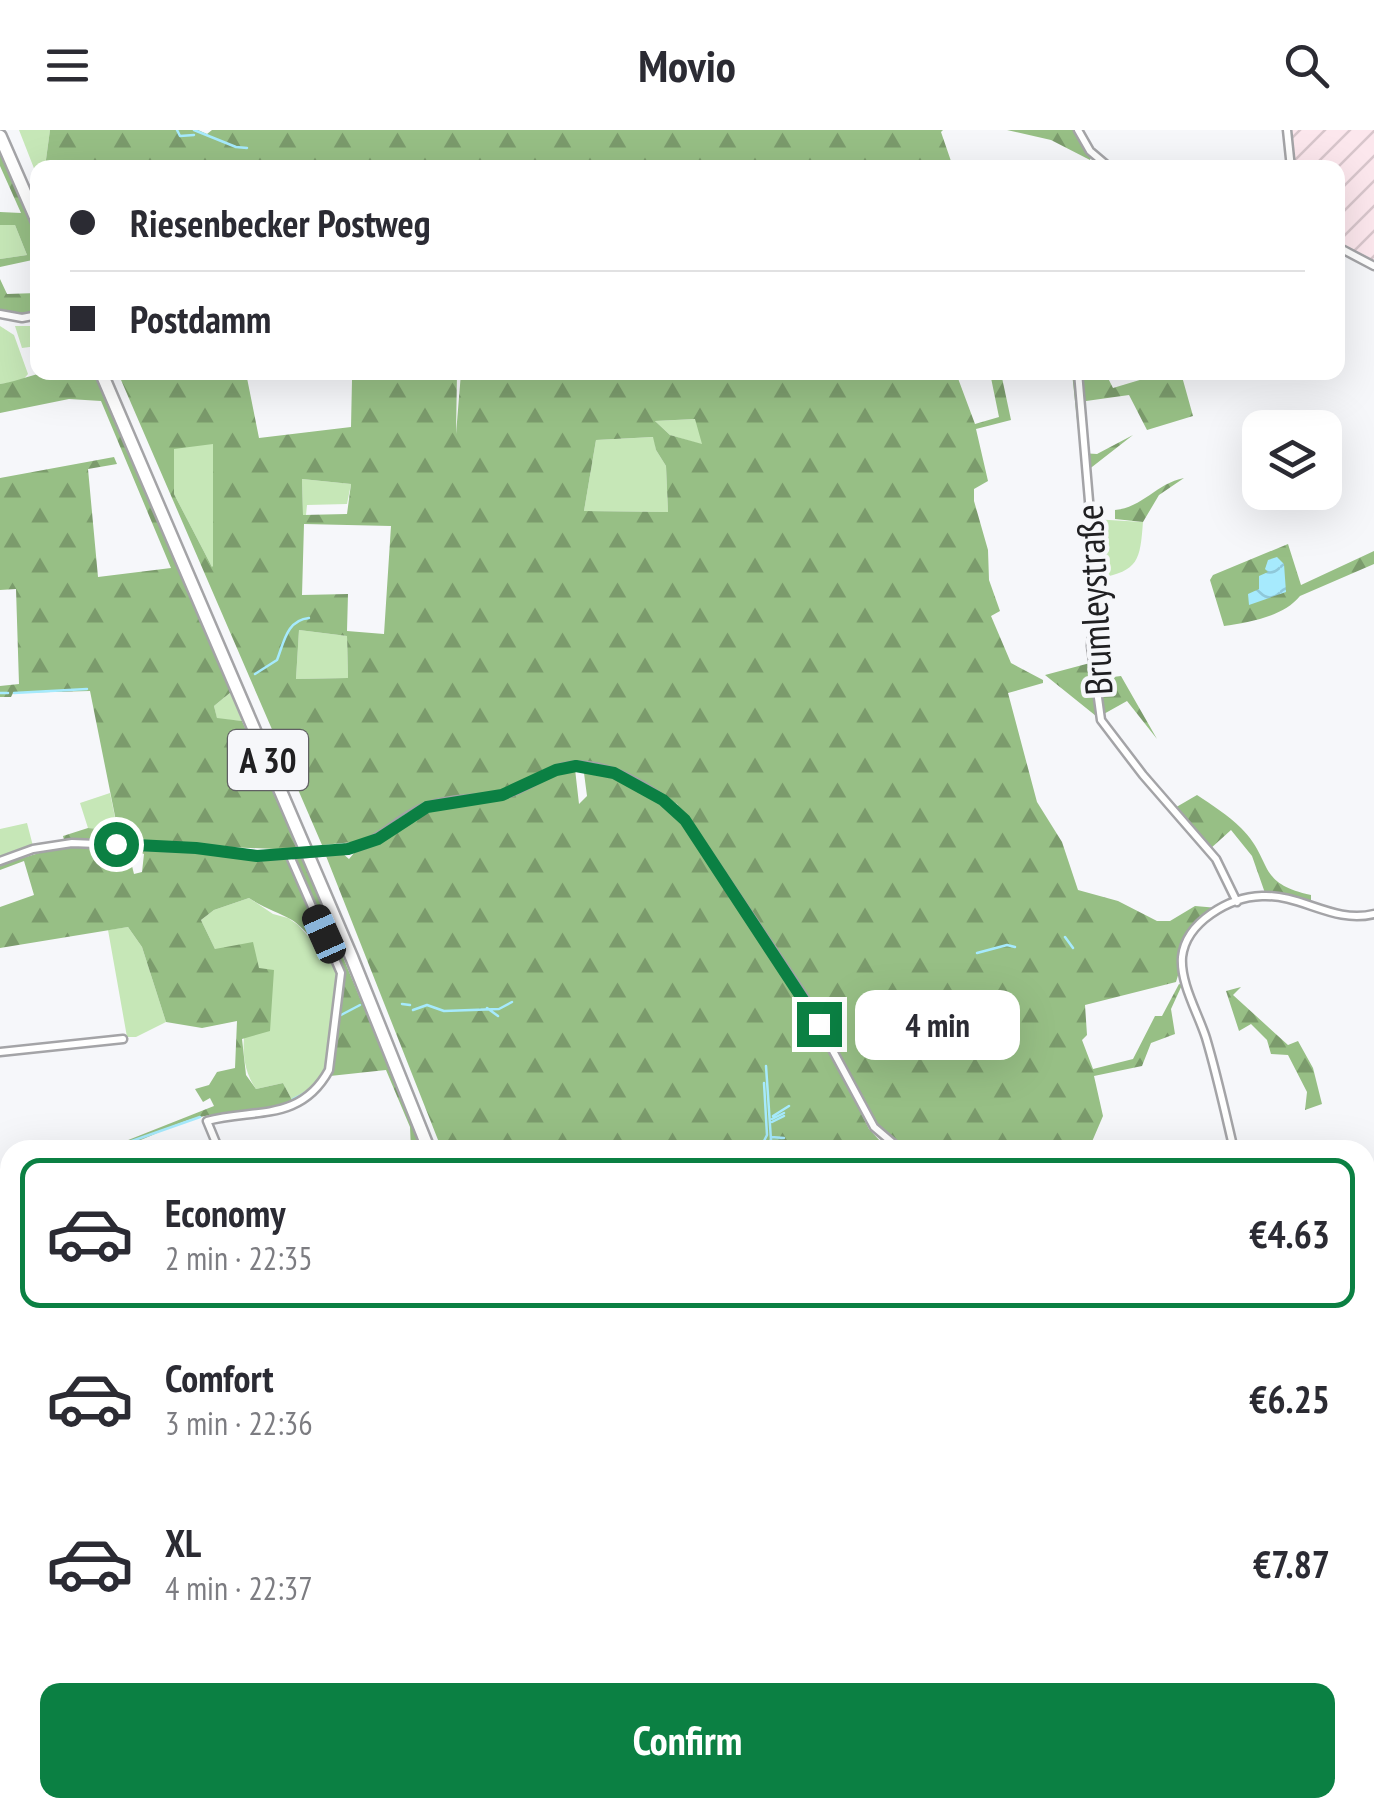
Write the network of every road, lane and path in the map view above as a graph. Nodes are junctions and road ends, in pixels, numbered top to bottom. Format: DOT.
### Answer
graph roads {
  1 [pos="5,130"];
  2 [pos="1078,130"];
  3 [pos="1287,130"];
  4 [pos="0,136"];
  5 [pos="1100,160"];
  6 [pos="1290,160"];
  7 [pos="30,187"];
  8 [pos="30,205"];
  9 [pos="1345,252"];
  10 [pos="1374,266"];
  11 [pos="0,314"];
  12 [pos="30,317"];
  13 [pos="108,380"];
  14 [pos="1079,380"];
  15 [pos="291,854"];
  16 [pos="0,860"];
  17 [pos="1237,902"];
  18 [pos="1374,914"];
  19 [pos="123,1039"];
  20 [pos="0,1052"];
  21 [pos="215,1140"];
  22 [pos="429,1140"];
  23 [pos="890,1140"];
  24 [pos="1232,1140"];
  1 -- 7 [label="highway"];
  2 -- 5 [label="street"];
  3 -- 6 [label="street"];
  4 -- 8 [label="highway"];
  9 -- 10 [label="street"];
  11 -- 12 [label="street"];
  13 -- 22 [label="highway, A 30"];
  14 -- 17 [label="street, Brumleystraße"];
  15 -- 16 [label="street"];
  15 -- 21 [label="street"];
  15 -- 23 [label="street, bridge"];
  17 -- 18 [label="street"];
  17 -- 24 [label="street"];
  19 -- 20 [label="street"];
}
